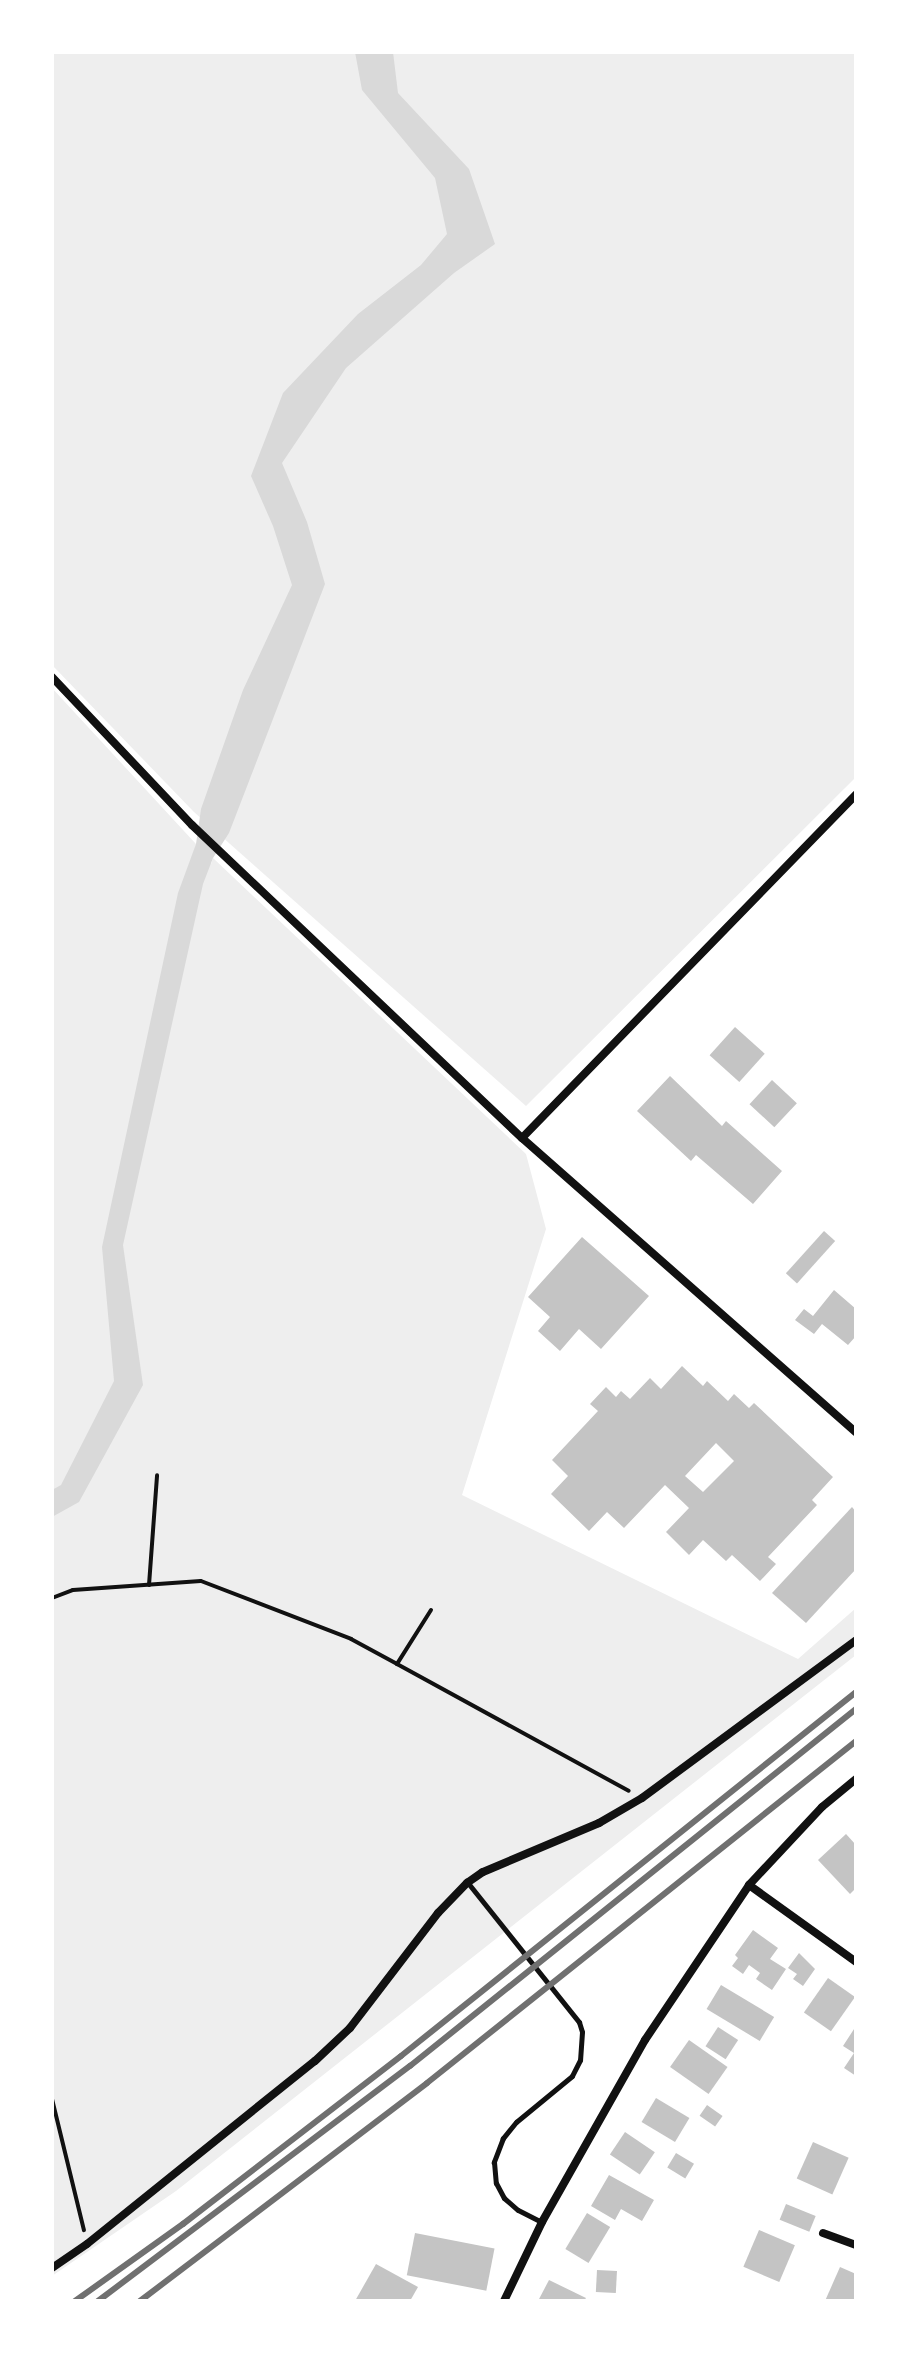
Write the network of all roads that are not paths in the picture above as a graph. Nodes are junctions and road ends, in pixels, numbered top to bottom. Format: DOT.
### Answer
graph roads {
  1 [pos="52,677"];
  2 [pos="856,794"];
  3 [pos="522,1138"];
  4 [pos="856,1432"];
  5 [pos="856,1640"];
  6 [pos="856,1779"];
  7 [pos="467,1883"];
  8 [pos="749,1885"];
  9 [pos="856,1962"];
  10 [pos="542,2222"];
  11 [pos="823,2233"];
  12 [pos="856,2245"];
  13 [pos="52,2268"];
  14 [pos="504,2301"];
  1 -- 3 [label="street"];
  2 -- 3 [label="street"];
  3 -- 4 [label="street"];
  5 -- 7 [label="street"];
  6 -- 8 [label="street"];
  7 -- 10 [label="lane"];
  7 -- 13 [label="street"];
  8 -- 9 [label="street"];
  8 -- 10 [label="street"];
  10 -- 14 [label="street"];
  11 -- 12 [label="street"];
}
